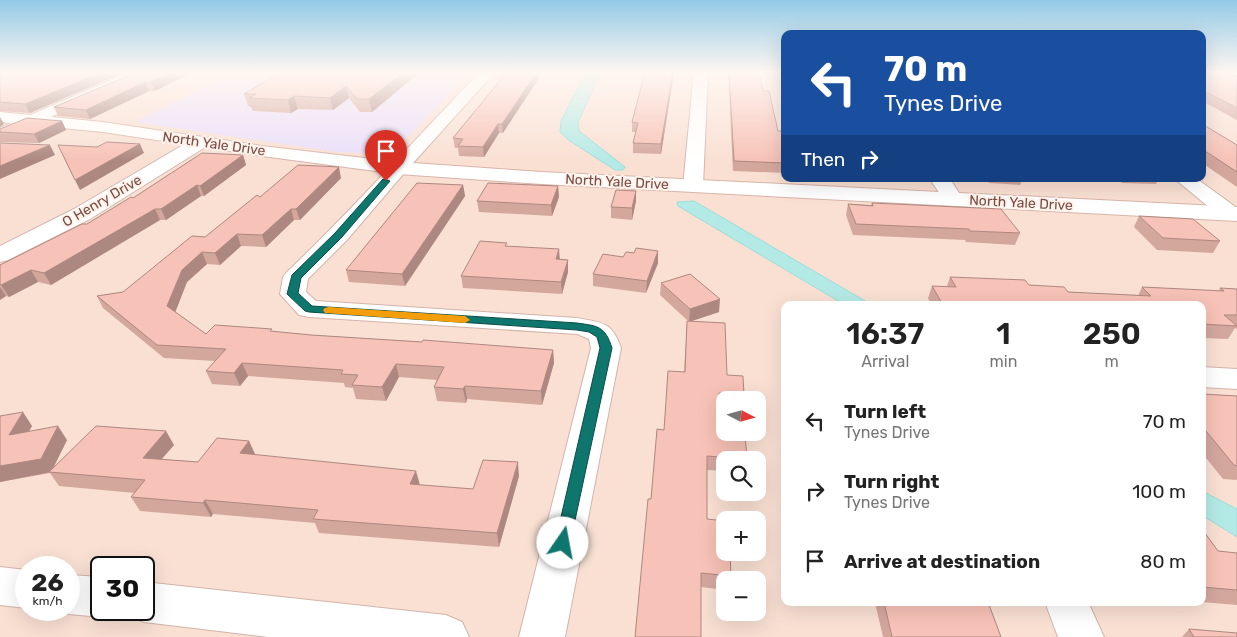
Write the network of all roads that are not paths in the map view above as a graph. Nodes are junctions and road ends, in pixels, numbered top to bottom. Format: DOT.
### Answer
graph roads {
  1 [pos="74,102"];
  2 [pos="460,102"];
  3 [pos="699,102"];
  4 [pos="0,117"];
  5 [pos="32,120"];
  6 [pos="0,134"];
  7 [pos="201,142"];
  8 [pos="398,168"];
  9 [pos="942,182"];
  10 [pos="1188,182"];
  11 [pos="694,186"];
  12 [pos="953,199"];
  13 [pos="1233,213"];
  14 [pos="0,255"];
  15 [pos="1206,377"];
  16 [pos="1237,379"];
  17 [pos="0,586"];
  18 [pos="15,588"];
  19 [pos="155,603"];
  20 [pos="1068,606"];
  21 [pos="446,637"];
  22 [pos="542,637"];
  23 [pos="1082,637"];
  1 -- 5 [label="street"];
  2 -- 8 [label="street"];
  3 -- 11 [label="street"];
  4 -- 5 [label="street, North Yale Drive"];
  5 -- 6 [label="street"];
  5 -- 7 [label="street, North Yale Drive"];
  7 -- 8 [label="street, North Yale Drive"];
  7 -- 14 [label="street, O Henry Drive"];
  8 -- 11 [label="street, North Yale Drive"];
  8 -- 22 [label="street"];
  9 -- 12 [label="street"];
  10 -- 13 [label="street"];
  11 -- 12 [label="street, North Yale Drive"];
  12 -- 13 [label="street, North Yale Drive"];
  15 -- 16 [label="street"];
  17 -- 18 [label="street"];
  19 -- 21 [label="street"];
  20 -- 23 [label="street"];
}
